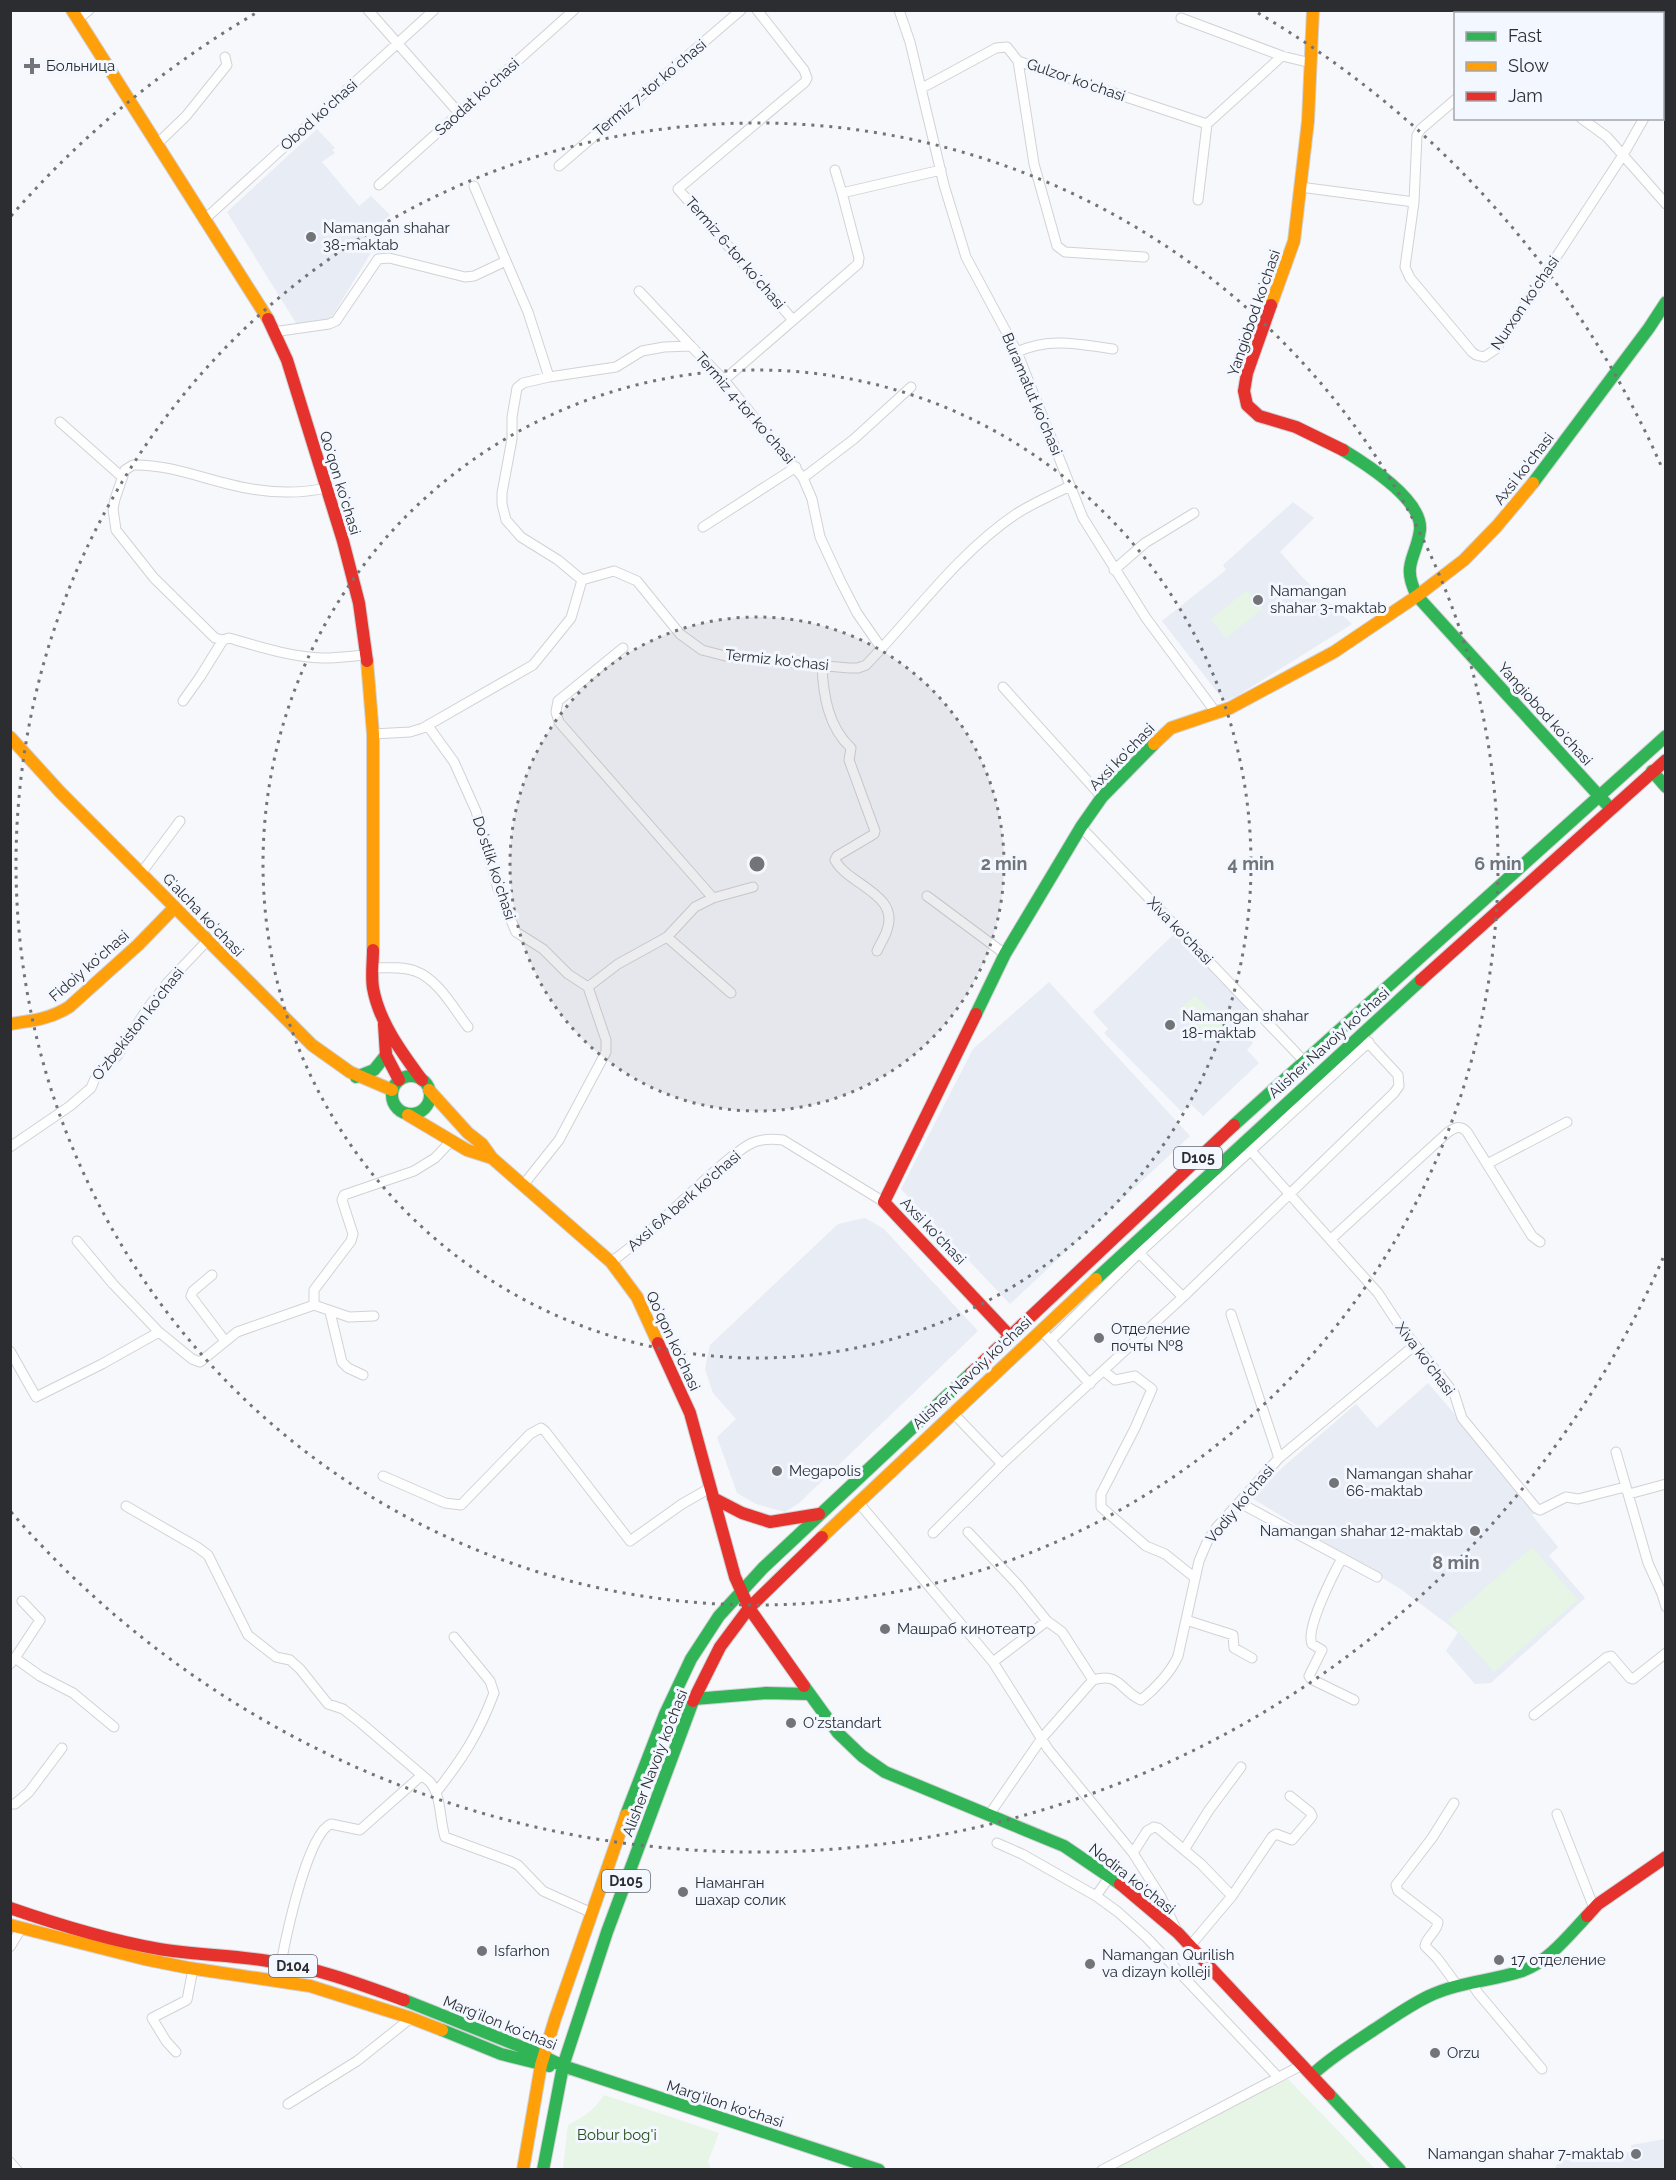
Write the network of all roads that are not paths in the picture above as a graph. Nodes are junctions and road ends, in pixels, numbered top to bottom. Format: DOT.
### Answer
graph roads {
  1 [pos="89,10"];
  2 [pos="368,10"];
  3 [pos="434,10"];
  4 [pos="574,10"];
  5 [pos="741,10"];
  6 [pos="757,10"];
  7 [pos="899,10"];
  8 [pos="1313,10"];
  9 [pos="75,15"];
  10 [pos="1181,18"];
  11 [pos="398,44"];
  12 [pos="1282,56"];
  13 [pos="225,57"];
  14 [pos="1018,61"];
  15 [pos="1311,63"];
  16 [pos="921,88"];
  17 [pos="1454,100"];
  18 [pos="459,113"];
  19 [pos="1584,120"];
  20 [pos="1643,120"];
  21 [pos="1207,124"];
  22 [pos="157,144"];
  23 [pos="1623,155"];
  24 [pos="559,166"];
  25 [pos="835,170"];
  26 [pos="941,170"];
  27 [pos="379,185"];
  28 [pos="474,186"];
  29 [pos="1300,187"];
  30 [pos="842,193"];
  31 [pos="1198,200"];
  32 [pos="1414,202"];
  33 [pos="1665,204"];
  34 [pos="204,220"];
  35 [pos="1144,257"];
  36 [pos="506,261"];
  37 [pos="639,291"];
  38 [pos="1665,302"];
  39 [pos="793,320"];
  40 [pos="273,332"];
  41 [pos="691,346"];
  42 [pos="1113,349"];
  43 [pos="1017,352"];
  44 [pos="549,377"];
  45 [pos="724,380"];
  46 [pos="911,387"];
  47 [pos="60,423"];
  48 [pos="796,467"];
  49 [pos="123,477"];
  50 [pos="803,478"];
  51 [pos="1070,486"];
  52 [pos="326,488"];
  53 [pos="1194,513"];
  54 [pos="703,527"];
  55 [pos="1114,570"];
  56 [pos="582,579"];
  57 [pos="1417,596"];
  58 [pos="223,640"];
  59 [pos="623,648"];
  60 [pos="882,649"];
  61 [pos="366,655"];
  62 [pos="822,665"];
  63 [pos="1003,687"];
  64 [pos="183,701"];
  65 [pos="1217,714"];
  66 [pos="428,726"];
  67 [pos="373,734"];
  68 [pos="1665,736"];
  69 [pos="10,737"];
  70 [pos="1665,760"];
  71 [pos="1652,771"];
  72 [pos="1664,783"];
  73 [pos="1599,796"];
  74 [pos="1102,797"];
  75 [pos="1611,809"];
  76 [pos="180,821"];
  77 [pos="1081,827"];
  78 [pos="142,872"];
  79 [pos="753,887"];
  80 [pos="927,896"];
  81 [pos="713,898"];
  82 [pos="175,907"];
  83 [pos="667,937"];
  84 [pos="207,941"];
  85 [pos="877,951"];
  86 [pos="1005,954"];
  87 [pos="372,968"];
  88 [pos="588,987"];
  89 [pos="731,993"];
  90 [pos="384,1023"];
  91 [pos="10,1024"];
  92 [pos="468,1027"];
  93 [pos="1365,1038"];
  94 [pos="386,1055"];
  95 [pos="1304,1061"];
  96 [pos="356,1077"];
  97 [pos="395,1085"];
  98 [pos="426,1085"];
  99 [pos="408,1114"];
  100 [pos="1567,1122"];
  101 [pos="452,1140"];
  102 [pos="1247,1146"];
  103 [pos="10,1147"];
  104 [pos="492,1158"];
  105 [pos="1487,1164"];
  106 [pos="524,1184"];
  107 [pos="1289,1192"];
  108 [pos="884,1202"];
  109 [pos="1330,1239"];
  110 [pos="77,1241"];
  111 [pos="1540,1242"];
  112 [pos="1136,1250"];
  113 [pos="611,1262"];
  114 [pos="212,1275"];
  115 [pos="1183,1297"];
  116 [pos="314,1305"];
  117 [pos="330,1312"];
  118 [pos="1231,1314"];
  119 [pos="374,1316"];
  120 [pos="1041,1330"];
  121 [pos="159,1332"];
  122 [pos="1010,1336"];
  123 [pos="1051,1340"];
  124 [pos="225,1341"];
  125 [pos="1415,1345"];
  126 [pos="10,1351"];
  127 [pos="1104,1371"];
  128 [pos="363,1375"];
  129 [pos="1090,1383"];
  130 [pos="952,1412"];
  131 [pos="1616,1452"];
  132 [pos="1279,1458"];
  133 [pos="1002,1464"];
  134 [pos="383,1476"];
  135 [pos="1665,1484"];
  136 [pos="1627,1491"];
  137 [pos="712,1493"];
  138 [pos="858,1502"];
  139 [pos="1240,1503"];
  140 [pos="126,1506"];
  141 [pos="821,1514"];
  142 [pos="968,1532"];
  143 [pos="933,1533"];
  144 [pos="1342,1558"];
  145 [pos="1194,1577"];
  146 [pos="1377,1577"];
  147 [pos="741,1590"];
  148 [pos="22,1601"];
  149 [pos="1665,1607"];
  150 [pos="749,1608"];
  151 [pos="1186,1620"];
  152 [pos="1047,1621"];
  153 [pos="454,1637"];
  154 [pos="1665,1653"];
  155 [pos="1252,1658"];
  156 [pos="13,1660"];
  157 [pos="993,1662"];
  158 [pos="1093,1680"];
  159 [pos="808,1694"];
  160 [pos="694,1699"];
  161 [pos="1354,1700"];
  162 [pos="1534,1715"];
  163 [pos="114,1727"];
  164 [pos="1042,1738"];
  165 [pos="62,1748"];
  166 [pos="1241,1767"];
  167 [pos="422,1775"];
  168 [pos="437,1791"];
  169 [pos="1290,1796"];
  170 [pos="1454,1803"];
  171 [pos="10,1804"];
  172 [pos="1557,1814"];
  173 [pos="989,1815"];
  174 [pos="997,1843"];
  175 [pos="1184,1850"];
  176 [pos="1133,1853"];
  177 [pos="1665,1857"];
  178 [pos="1110,1876"];
  179 [pos="1096,1896"];
  180 [pos="1232,1896"];
  181 [pos="10,1908"];
  182 [pos="1594,1908"];
  183 [pos="592,1913"];
  184 [pos="16,1927"];
  185 [pos="1178,1933"];
  186 [pos="1190,1946"];
  187 [pos="10,1947"];
  188 [pos="280,1963"];
  189 [pos="194,1969"];
  190 [pos="278,1981"];
  191 [pos="1471,1982"];
  192 [pos="1456,1985"];
  193 [pos="411,2018"];
  194 [pos="176,2052"];
  195 [pos="543,2060"];
  196 [pos="1302,2065"];
  197 [pos="563,2066"];
  198 [pos="1542,2069"];
  199 [pos="1311,2074"];
  200 [pos="1278,2077"];
  201 [pos="288,2104"];
  202 [pos="10,2162"];
  203 [pos="17,2169"];
  204 [pos="523,2169"];
  205 [pos="543,2169"];
  206 [pos="879,2169"];
  207 [pos="1102,2169"];
  208 [pos="1400,2169"];
  1 -- 9 [label="street"];
  2 -- 11 [label="street"];
  3 -- 11 [label="street, Obod koʻchasi"];
  4 -- 18 [label="street, Saodat koʻchasi"];
  5 -- 24 [label="street, Termiz 7-tor koʼchasi"];
  6 -- 39 [label="street, Termiz 6-tor koʼchasi"];
  7 -- 16 [label="street, Buramatut koʻchasi"];
  8 -- 15 [label="main road, Yangiobod koʻchasi"];
  9 -- 22 [label="main road, Qoʻqon koʻchasi"];
  10 -- 12 [label="street"];
  11 -- 18 [label="street"];
  11 -- 34 [label="street, Obod koʻchasi"];
  12 -- 15 [label="street"];
  12 -- 21 [label="street"];
  13 -- 22 [label="street"];
  14 -- 16 [label="street, Gulzor koʻchasi"];
  14 -- 21 [label="street, Gulzor koʻchasi"];
  14 -- 35 [label="street"];
  15 -- 29 [label="main road, Yangiobod koʻchasi"];
  16 -- 26 [label="street, Buramatut koʻchasi"];
  17 -- 32 [label="street"];
  18 -- 27 [label="street, Saodat koʻchasi"];
  19 -- 23 [label="street"];
  20 -- 23 [label="street, Nurxon koʻchasi"];
  21 -- 31 [label="street"];
  22 -- 34 [label="main road, Qoʻqon koʻchasi"];
  23 -- 32 [label="street, Nurxon koʻchasi"];
  23 -- 33 [label="street"];
  25 -- 30 [label="street"];
  26 -- 30 [label="street"];
  26 -- 43 [label="street, Buramatut koʻchasi"];
  28 -- 36 [label="street"];
  29 -- 32 [label="street"];
  29 -- 57 [label="main road, Yangiobod koʻchasi"];
  30 -- 39 [label="street"];
  34 -- 40 [label="main road, Qoʻqon koʻchasi"];
  36 -- 40 [label="street"];
  36 -- 44 [label="street"];
  37 -- 41 [label="street"];
  38 -- 57 [label="main road, Axsi ko'chasi"];
  39 -- 45 [label="street"];
  40 -- 52 [label="main road, Qoʻqon koʻchasi"];
  41 -- 44 [label="street, Termiz 4-tor koʼchasi"];
  41 -- 45 [label="street, Termiz 4-tor koʼchasi"];
  42 -- 43 [label="street"];
  43 -- 51 [label="street, Buramatut koʻchasi"];
  44 -- 56 [label="street, Termiz 4-tor koʼchasi"];
  45 -- 48 [label="street, Termiz 4-tor koʼchasi"];
  46 -- 50 [label="street"];
  47 -- 49 [label="street"];
  48 -- 50 [label="street, Termiz 4-tor koʼchasi"];
  48 -- 54 [label="street"];
  49 -- 52 [label="street"];
  49 -- 58 [label="street"];
  50 -- 60 [label="street, Termiz 4-tor koʼchasi"];
  51 -- 55 [label="street, Buramatut koʻchasi"];
  51 -- 60 [label="street, Termiz koʻchasi"];
  52 -- 61 [label="main road, Qoʻqon koʻchasi"];
  53 -- 55 [label="street"];
  55 -- 65 [label="street, Buramatut koʻchasi"];
  56 -- 62 [label="street, Termiz koʻchasi"];
  56 -- 66 [label="street"];
  57 -- 65 [label="main road, Axsi ko'chasi"];
  57 -- 73 [label="main road, Yangiobod koʻchasi"];
  58 -- 61 [label="street"];
  58 -- 64 [label="street"];
  59 -- 81 [label="street"];
  60 -- 62 [label="street, Termiz koʻchasi"];
  61 -- 67 [label="main road, Qoʻqon koʻchasi"];
  62 -- 85 [label="street"];
  63 -- 74 [label="street"];
  65 -- 74 [label="main road, Axsi ko'chasi"];
  66 -- 67 [label="street"];
  66 -- 88 [label="street, Doʻstlik koʻchasi"];
  67 -- 87 [label="main road, Qoʻqon koʻchasi"];
  68 -- 73 [label="main road, Alisher Navoiy ko'chasi / D105"];
  69 -- 78 [label="main road, Gʻalcha koʻchasi"];
  70 -- 71 [label="main road, Alisher Navoiy ko'chasi / D105"];
  71 -- 72 [label="main road"];
  71 -- 75 [label="main road, Alisher Navoiy ko'chasi / D105"];
  73 -- 75 [label="main road, Yangiobod koʻchasi"];
  73 -- 95 [label="main road, Alisher Navoiy ko'chasi / D105"];
  74 -- 77 [label="main road, Axsi ko'chasi"];
  75 -- 93 [label="main road, Alisher Navoiy ko'chasi / D105"];
  76 -- 78 [label="street"];
  77 -- 86 [label="main road, Axsi ko'chasi"];
  77 -- 95 [label="street, Xiva ko'chasi"];
  78 -- 82 [label="main road, Gʻalcha koʻchasi"];
  79 -- 81 [label="street"];
  80 -- 86 [label="street"];
  81 -- 83 [label="street"];
  82 -- 84 [label="main road, Gʻalcha koʻchasi"];
  82 -- 91 [label="main road, Fidoiy koʻchasi"];
  83 -- 88 [label="street"];
  83 -- 89 [label="street"];
  84 -- 96 [label="main road, Gʻalcha koʻchasi"];
  84 -- 103 [label="street, Oʻzbekiston koʻchasi"];
  86 -- 108 [label="main road, Axsi ko'chasi"];
  87 -- 90 [label="main road, Qoʻqon koʻchasi"];
  87 -- 92 [label="street"];
  88 -- 106 [label="street"];
  90 -- 94 [label="main road, Qoʻqon koʻchasi"];
  90 -- 98 [label="main road, Qoʻqon koʻchasi"];
  93 -- 102 [label="main road, Alisher Navoiy ko'chasi / D105"];
  93 -- 107 [label="street"];
  94 -- 96 [label="main road"];
  94 -- 97 [label="main road, Qoʻqon koʻchasi"];
  95 -- 122 [label="main road, Alisher Navoiy ko'chasi / D105"];
  96 -- 97 [label="main road, Gʻalcha koʻchasi"];
  97 -- 98 [label="main road"];
  97 -- 99 [label="main road"];
  98 -- 99 [label="main road"];
  98 -- 104 [label="main road, Qoʻqon koʻchasi"];
  99 -- 101 [label="main road, Qoʻqon koʻchasi"];
  100 -- 105 [label="street"];
  101 -- 104 [label="main road, Qoʻqon koʻchasi"];
  101 -- 116 [label="street"];
  102 -- 107 [label="street, Xiva ko'chasi"];
  102 -- 112 [label="main road, Alisher Navoiy ko'chasi / D105"];
  104 -- 106 [label="main road, Qoʻqon koʻchasi"];
  105 -- 109 [label="street"];
  105 -- 111 [label="street"];
  106 -- 113 [label="main road, Qoʻqon koʻchasi"];
  107 -- 109 [label="street, Xiva ko'chasi"];
  107 -- 115 [label="street"];
  108 -- 113 [label="street, Axsi 6А berk ko'chasi"];
  108 -- 122 [label="main road, Axsi ko'chasi"];
  109 -- 125 [label="street, Xiva ko'chasi"];
  110 -- 121 [label="street"];
  112 -- 115 [label="street"];
  112 -- 120 [label="main road, Alisher Navoiy ko'chasi / D105"];
  112 -- 123 [label="street"];
  113 -- 137 [label="main road, Qoʻqon koʻchasi"];
  114 -- 124 [label="street"];
  115 -- 127 [label="street"];
  116 -- 117 [label="street"];
  116 -- 124 [label="street"];
  117 -- 119 [label="street"];
  117 -- 128 [label="street"];
  118 -- 132 [label="street"];
  120 -- 123 [label="street"];
  120 -- 130 [label="main road, Alisher Navoiy ko'chasi / D105"];
  121 -- 124 [label="street"];
  121 -- 126 [label="street"];
  122 -- 141 [label="main road, Alisher Navoiy ko'chasi / D105"];
  123 -- 129 [label="street"];
  125 -- 132 [label="street, Vodiy ko'chasi"];
  125 -- 136 [label="street, Xiva ko'chasi"];
  127 -- 129 [label="street"];
  127 -- 145 [label="street"];
  129 -- 133 [label="street"];
  130 -- 133 [label="street"];
  130 -- 138 [label="main road, Alisher Navoiy ko'chasi / D105"];
  131 -- 136 [label="street"];
  132 -- 139 [label="street, Vodiy ko'chasi"];
  133 -- 143 [label="street"];
  134 -- 137 [label="street"];
  135 -- 136 [label="street"];
  136 -- 149 [label="street"];
  137 -- 141 [label="main road"];
  137 -- 147 [label="main road, Qoʻqon koʻchasi"];
  138 -- 150 [label="main road, Alisher Navoiy ko'chasi / D105"];
  138 -- 157 [label="street"];
  139 -- 144 [label="street"];
  139 -- 145 [label="street, Vodiy ko'chasi"];
  140 -- 167 [label="street"];
  141 -- 147 [label="main road, Alisher Navoiy ko'chasi / D105"];
  142 -- 152 [label="street"];
  144 -- 146 [label="street"];
  144 -- 161 [label="street"];
  145 -- 151 [label="street, Vodiy ko'chasi"];
  147 -- 150 [label="main road, Nodira ko'chasi"];
  147 -- 183 [label="main road, D105"];
  148 -- 156 [label="street"];
  150 -- 159 [label="main road, Nodira ko'chasi"];
  150 -- 160 [label="main road, Alisher Navoiy ko'chasi / D105"];
  151 -- 155 [label="street"];
  151 -- 158 [label="street, Vodiy ko'chasi"];
  152 -- 157 [label="street"];
  152 -- 158 [label="street"];
  153 -- 168 [label="street"];
  154 -- 162 [label="street"];
  156 -- 163 [label="street"];
  157 -- 164 [label="street"];
  158 -- 164 [label="street"];
  159 -- 160 [label="main road"];
  159 -- 173 [label="main road, Nodira ko'chasi"];
  160 -- 197 [label="main road, Alisher Navoiy ko'chasi / D105"];
  164 -- 173 [label="street"];
  164 -- 176 [label="street"];
  165 -- 171 [label="street"];
  166 -- 175 [label="street"];
  167 -- 168 [label="street"];
  167 -- 188 [label="street"];
  168 -- 183 [label="street"];
  169 -- 180 [label="street"];
  170 -- 192 [label="street"];
  172 -- 182 [label="street"];
  173 -- 178 [label="main road, Nodira ko'chasi"];
  174 -- 179 [label="street"];
  175 -- 176 [label="street"];
  175 -- 180 [label="street"];
  176 -- 185 [label="street"];
  177 -- 182 [label="main road"];
  178 -- 179 [label="street"];
  178 -- 185 [label="main road, Nodira ko'chasi"];
  179 -- 200 [label="street"];
  180 -- 186 [label="street"];
  181 -- 188 [label="main road, Margʻilon koʻchasi / D104"];
  182 -- 191 [label="main road"];
  183 -- 195 [label="main road, D105"];
  184 -- 187 [label="street"];
  184 -- 189 [label="main road, Margʻilon koʻchasi / D104"];
  185 -- 186 [label="main road, Nodira ko'chasi"];
  186 -- 196 [label="main road, Nodira ko'chasi"];
  188 -- 190 [label="street"];
  188 -- 195 [label="main road, Margʻilon koʻchasi / D104"];
  189 -- 190 [label="main road, Margʻilon koʻchasi / D104"];
  189 -- 194 [label="street"];
  190 -- 193 [label="main road, Margʻilon koʻchasi / D104"];
  191 -- 192 [label="main road"];
  191 -- 198 [label="street"];
  192 -- 199 [label="main road"];
  193 -- 195 [label="main road, Margʻilon koʻchasi / D104"];
  193 -- 201 [label="street"];
  195 -- 197 [label="main road, Margʻilon koʻchasi / D104"];
  195 -- 204 [label="main road, D105"];
  196 -- 199 [label="main road, Nodira ko'chasi"];
  196 -- 200 [label="street"];
  197 -- 205 [label="main road, Alisher Navoiy ko'chasi / D105"];
  197 -- 206 [label="main road, Marg'ilon ko'chasi"];
  199 -- 208 [label="main road, Nodira ko'chasi"];
  200 -- 207 [label="street"];
  202 -- 203 [label="street"];
}
